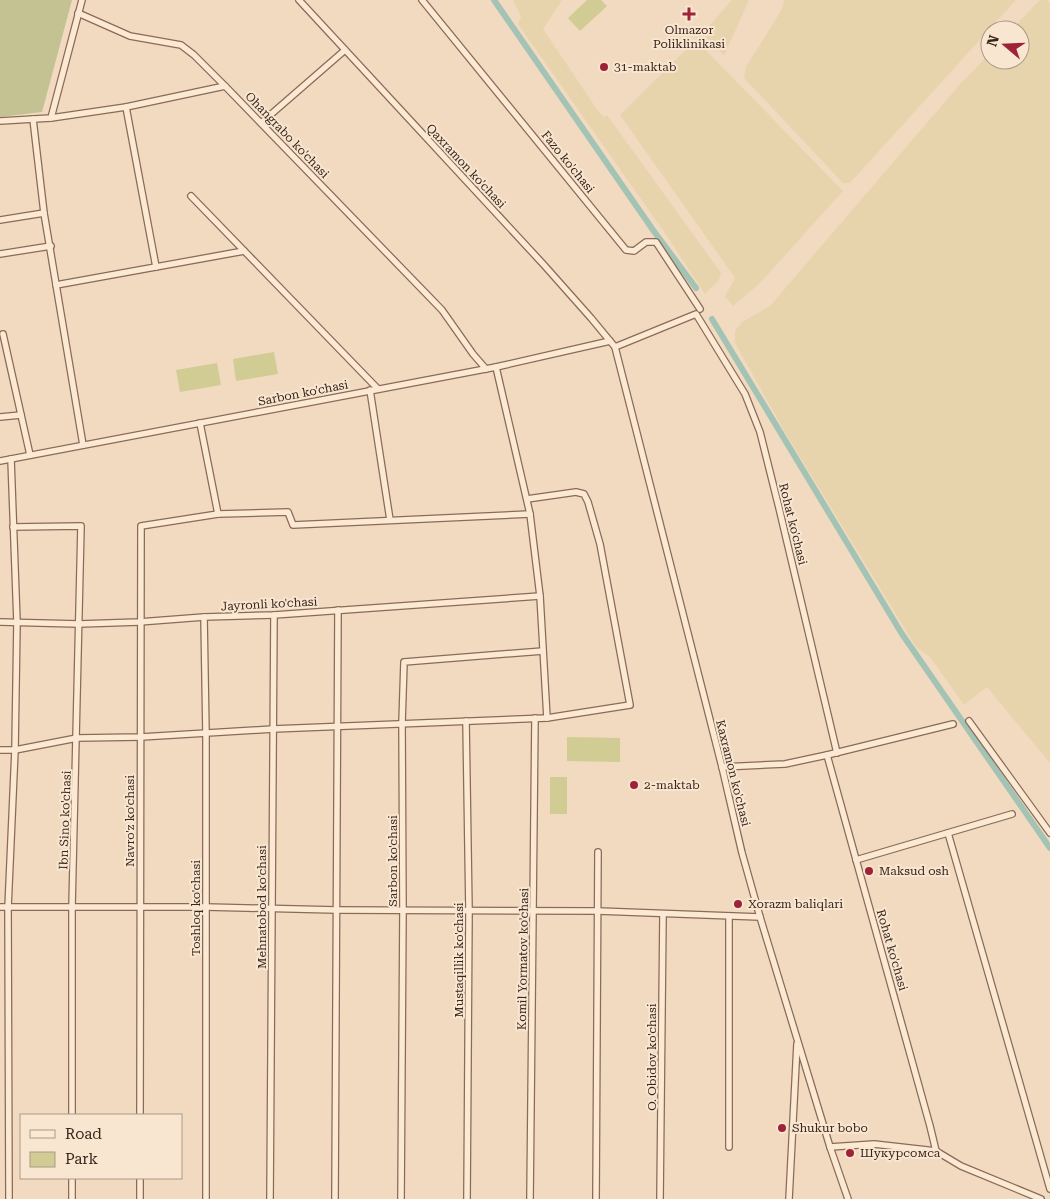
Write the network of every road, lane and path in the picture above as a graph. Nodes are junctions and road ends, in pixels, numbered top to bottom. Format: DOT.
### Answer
graph roads {
  1 [pos="82,0"];
  2 [pos="299,0"];
  3 [pos="422,0"];
  4 [pos="78,14"];
  5 [pos="346,50"];
  6 [pos="225,86"];
  7 [pos="126,107"];
  8 [pos="51,118"];
  9 [pos="33,119"];
  10 [pos="0,121"];
  11 [pos="261,122"];
  12 [pos="191,196"];
  13 [pos="44,213"];
  14 [pos="0,220"];
  15 [pos="51,246"];
  16 [pos="244,251"];
  17 [pos="0,254"];
  18 [pos="156,267"];
  19 [pos="56,285"];
  20 [pos="698,311"];
  21 [pos="3,334"];
  22 [pos="610,341"];
  23 [pos="615,347"];
  24 [pos="496,367"];
  25 [pos="486,369"];
  26 [pos="378,389"];
  27 [pos="370,390"];
  28 [pos="21,415"];
  29 [pos="0,417"];
  30 [pos="200,423"];
  31 [pos="83,445"];
  32 [pos="30,455"];
  33 [pos="11,459"];
  34 [pos="0,461"];
  35 [pos="527,499"];
  36 [pos="218,514"];
  37 [pos="530,514"];
  38 [pos="390,520"];
  39 [pos="13,527"];
  40 [pos="540,596"];
  41 [pos="338,610"];
  42 [pos="274,615"];
  43 [pos="204,617"];
  44 [pos="0,622"];
  45 [pos="17,622"];
  46 [pos="140,622"];
  47 [pos="79,624"];
  48 [pos="543,651"];
  49 [pos="535,718"];
  50 [pos="547,718"];
  51 [pos="969,721"];
  52 [pos="466,722"];
  53 [pos="402,724"];
  54 [pos="953,724"];
  55 [pos="336,727"];
  56 [pos="273,729"];
  57 [pos="206,734"];
  58 [pos="77,738"];
  59 [pos="141,738"];
  60 [pos="0,750"];
  61 [pos="14,750"];
  62 [pos="837,753"];
  63 [pos="828,756"];
  64 [pos="722,767"];
  65 [pos="1012,814"];
  66 [pos="1050,833"];
  67 [pos="948,834"];
  68 [pos="598,852"];
  69 [pos="856,860"];
  70 [pos="72,907"];
  71 [pos="140,907"];
  72 [pos="206,907"];
  73 [pos="0,908"];
  74 [pos="8,908"];
  75 [pos="272,909"];
  76 [pos="336,910"];
  77 [pos="404,910"];
  78 [pos="469,911"];
  79 [pos="598,911"];
  80 [pos="534,912"];
  81 [pos="663,914"];
  82 [pos="729,916"];
  83 [pos="760,917"];
  84 [pos="0,1014"];
  85 [pos="8,1015"];
  86 [pos="797,1038"];
  87 [pos="72,1114"];
  88 [pos="140,1114"];
  89 [pos="729,1147"];
  90 [pos="830,1147"];
  91 [pos="936,1151"];
  92 [pos="72,1179"];
  93 [pos="140,1179"];
  94 [pos="1050,1188"];
  95 [pos="9,1199"];
  96 [pos="72,1199"];
  97 [pos="140,1199"];
  98 [pos="206,1199"];
  99 [pos="270,1199"];
  100 [pos="335,1199"];
  101 [pos="401,1199"];
  102 [pos="467,1199"];
  103 [pos="530,1199"];
  104 [pos="596,1199"];
  105 [pos="660,1199"];
  106 [pos="789,1199"];
  107 [pos="848,1199"];
  108 [pos="1041,1199"];
  1 -- 4 [label="street"];
  2 -- 5 [label="street, Qaxramon ko'chasi"];
  3 -- 20 [label="street, Fazo ko'chasi"];
  4 -- 6 [label="street, Ohangrabo ko'chasi"];
  4 -- 8 [label="street"];
  5 -- 11 [label="street"];
  5 -- 22 [label="street, Qaxramon ko'chasi"];
  6 -- 7 [label="street"];
  6 -- 11 [label="street, Ohangrabo ko'chasi"];
  7 -- 8 [label="street"];
  7 -- 18 [label="street"];
  8 -- 9 [label="street"];
  9 -- 10 [label="street"];
  9 -- 13 [label="street"];
  11 -- 25 [label="street, Ohangrabo ko'chasi"];
  12 -- 16 [label="street"];
  13 -- 14 [label="street"];
  13 -- 15 [label="street"];
  15 -- 17 [label="street"];
  15 -- 19 [label="street"];
  16 -- 18 [label="street"];
  16 -- 26 [label="street"];
  18 -- 19 [label="street"];
  19 -- 31 [label="street"];
  20 -- 23 [label="street"];
  20 -- 62 [label="street, Rohat ko'chasi"];
  21 -- 28 [label="street"];
  22 -- 23 [label="street, Qaxramon ko'chasi"];
  22 -- 24 [label="street, Sarbon ko'chasi"];
  23 -- 64 [label="street, Kaxramon ko'chasi"];
  24 -- 25 [label="street, Sarbon ko'chasi"];
  24 -- 35 [label="street"];
  25 -- 26 [label="street, Sarbon ko'chasi"];
  26 -- 27 [label="street, Sarbon ko'chasi"];
  27 -- 30 [label="street, Sarbon ko'chasi"];
  27 -- 38 [label="street"];
  28 -- 29 [label="street"];
  28 -- 32 [label="street"];
  30 -- 31 [label="street, Sarbon ko'chasi"];
  30 -- 36 [label="street"];
  31 -- 32 [label="street, Sarbon ko'chasi"];
  32 -- 33 [label="street, Sarbon ko'chasi"];
  33 -- 34 [label="street, Sarbon ko'chasi"];
  33 -- 39 [label="street"];
  35 -- 37 [label="street"];
  35 -- 50 [label="street"];
  36 -- 38 [label="street"];
  36 -- 46 [label="street, Navro'z ko'chasi"];
  37 -- 38 [label="street"];
  37 -- 40 [label="street"];
  39 -- 45 [label="street"];
  39 -- 47 [label="street, Ibn Sino ko'chasi"];
  40 -- 41 [label="street, Jayronli ko'chasi"];
  40 -- 48 [label="street"];
  41 -- 42 [label="street, Jayronli ko'chasi"];
  41 -- 55 [label="street"];
  42 -- 43 [label="street, Jayronli ko'chasi"];
  42 -- 56 [label="street, Mehnatobod ko'chasi"];
  43 -- 46 [label="street, Jayronli ko'chasi"];
  43 -- 57 [label="street, Toshloq ko'chasi"];
  44 -- 45 [label="street, Jayronli ko'chasi"];
  45 -- 47 [label="street, Jayronli ko'chasi"];
  45 -- 61 [label="street"];
  46 -- 47 [label="street, Jayronli ko'chasi"];
  46 -- 59 [label="street, Navro'z ko'chasi"];
  47 -- 58 [label="street, Ibn Sino ko'chasi"];
  48 -- 50 [label="street"];
  48 -- 53 [label="street, Sarbon ko'chasi"];
  49 -- 50 [label="street"];
  49 -- 52 [label="street"];
  49 -- 80 [label="street, Komil Yormatov ko'chasi"];
  51 -- 66 [label="street"];
  52 -- 53 [label="street"];
  52 -- 78 [label="street, Mustaqillik ko'chasi"];
  53 -- 55 [label="street"];
  53 -- 77 [label="street, Sarbon ko'chasi"];
  54 -- 62 [label="street"];
  55 -- 56 [label="street"];
  55 -- 76 [label="street"];
  56 -- 57 [label="street"];
  56 -- 75 [label="street, Mehnatobod ko'chasi"];
  57 -- 59 [label="street"];
  57 -- 72 [label="street, Toshloq ko'chasi"];
  58 -- 59 [label="street"];
  58 -- 61 [label="street"];
  58 -- 70 [label="street, Ibn Sino ko'chasi"];
  59 -- 71 [label="street, Navro'z ko'chasi"];
  60 -- 61 [label="street"];
  61 -- 74 [label="street"];
  62 -- 63 [label="street"];
  63 -- 64 [label="street"];
  63 -- 69 [label="street, Rohat ko'chasi"];
  64 -- 83 [label="street, Kaxramon ko'chasi"];
  65 -- 67 [label="street"];
  67 -- 69 [label="street"];
  67 -- 94 [label="street"];
  68 -- 79 [label="street"];
  69 -- 91 [label="street, Rohat ko'chasi"];
  70 -- 71 [label="street"];
  70 -- 74 [label="street"];
  70 -- 87 [label="street, Ibn Sino ko'chasi"];
  71 -- 72 [label="street"];
  71 -- 88 [label="street, Navro'z ko'chasi"];
  72 -- 75 [label="street"];
  72 -- 98 [label="street, Toshloq ko'chasi"];
  73 -- 74 [label="street"];
  74 -- 85 [label="street"];
  75 -- 76 [label="street"];
  75 -- 99 [label="street, Mehnatobod ko'chasi"];
  76 -- 77 [label="street"];
  76 -- 100 [label="street"];
  77 -- 78 [label="street"];
  77 -- 101 [label="street, Sarbon ko'chasi"];
  78 -- 80 [label="street"];
  78 -- 102 [label="street, Mustaqillik ko'chasi"];
  79 -- 80 [label="street"];
  79 -- 81 [label="street"];
  79 -- 104 [label="street"];
  80 -- 103 [label="street, Komil Yormatov ko'chasi"];
  81 -- 82 [label="street"];
  81 -- 105 [label="street, O. Obidov ko'chasi"];
  82 -- 83 [label="street"];
  82 -- 89 [label="street"];
  83 -- 86 [label="street, Kaxramon ko'chasi"];
  84 -- 85 [label="street"];
  85 -- 95 [label="street"];
  86 -- 90 [label="street, Kaxramon ko'chasi"];
  86 -- 106 [label="street"];
  90 -- 91 [label="street"];
  90 -- 107 [label="street, Kaxramon ko'chasi"];
  91 -- 108 [label="street"];
  92 -- 96 [label="street"];
  93 -- 97 [label="street"];
}
